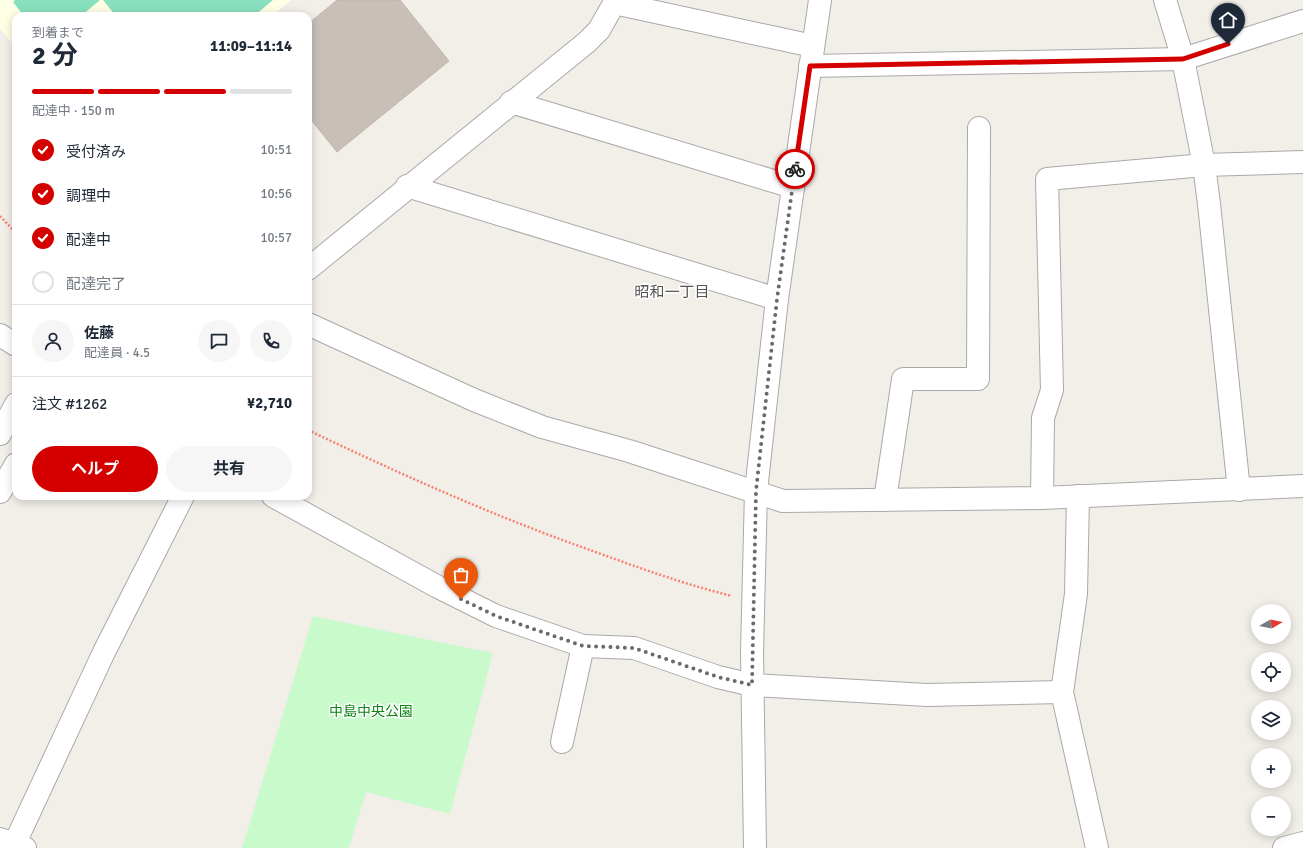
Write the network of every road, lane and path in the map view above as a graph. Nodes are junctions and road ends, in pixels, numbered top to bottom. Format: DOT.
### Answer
graph roads {
  1 [pos="820,0"];
  2 [pos="1165,0"];
  3 [pos="615,2"];
  4 [pos="1303,21"];
  5 [pos="811,56"];
  6 [pos="1183,59"];
  7 [pos="511,102"];
  8 [pos="979,128"];
  9 [pos="1303,162"];
  10 [pos="1204,165"];
  11 [pos="407,186"];
  12 [pos="793,187"];
  13 [pos="0,216"];
  14 [pos="12,229"];
  15 [pos="312,265"];
  16 [pos="777,299"];
  17 [pos="312,326"];
  18 [pos="0,335"];
  19 [pos="12,342"];
  20 [pos="12,412"];
  21 [pos="312,432"];
  22 [pos="0,434"];
  23 [pos="12,471"];
  24 [pos="1303,486"];
  25 [pos="1239,490"];
  26 [pos="756,491"];
  27 [pos="0,492"];
  28 [pos="1078,496"];
  29 [pos="1042,498"];
  30 [pos="181,500"];
  31 [pos="280,500"];
  32 [pos="885,500"];
  33 [pos="754,599"];
  34 [pos="583,646"];
  35 [pos="752,685"];
  36 [pos="1062,692"];
  37 [pos="562,742"];
  38 [pos="1303,843"];
  39 [pos="13,844"];
  40 [pos="755,848"];
  41 [pos="1097,848"];
  42 [pos="1284,848"];
  1 -- 5 [label="street"];
  2 -- 6 [label="street"];
  3 -- 5 [label="street"];
  3 -- 7 [label="street"];
  4 -- 6 [label="street"];
  5 -- 6 [label="street"];
  5 -- 12 [label="street"];
  6 -- 10 [label="street"];
  7 -- 11 [label="street"];
  7 -- 12 [label="street"];
  8 -- 32 [label="street"];
  9 -- 10 [label="street"];
  10 -- 25 [label="street"];
  10 -- 29 [label="street"];
  11 -- 15 [label="street"];
  11 -- 16 [label="street"];
  12 -- 16 [label="street"];
  13 -- 14 [label="path"];
  16 -- 26 [label="street"];
  17 -- 26 [label="street"];
  18 -- 19 [label="street"];
  20 -- 22 [label="street"];
  21 -- 33 [label="path"];
  23 -- 27 [label="street"];
  24 -- 25 [label="street"];
  25 -- 28 [label="street"];
  26 -- 32 [label="street"];
  26 -- 33 [label="street"];
  28 -- 29 [label="street"];
  28 -- 36 [label="street"];
  29 -- 32 [label="street"];
  30 -- 39 [label="street"];
  31 -- 34 [label="street"];
  33 -- 35 [label="street"];
  34 -- 35 [label="street"];
  34 -- 37 [label="street"];
  35 -- 36 [label="street"];
  35 -- 40 [label="street"];
  36 -- 41 [label="street"];
  38 -- 42 [label="street"];
}
